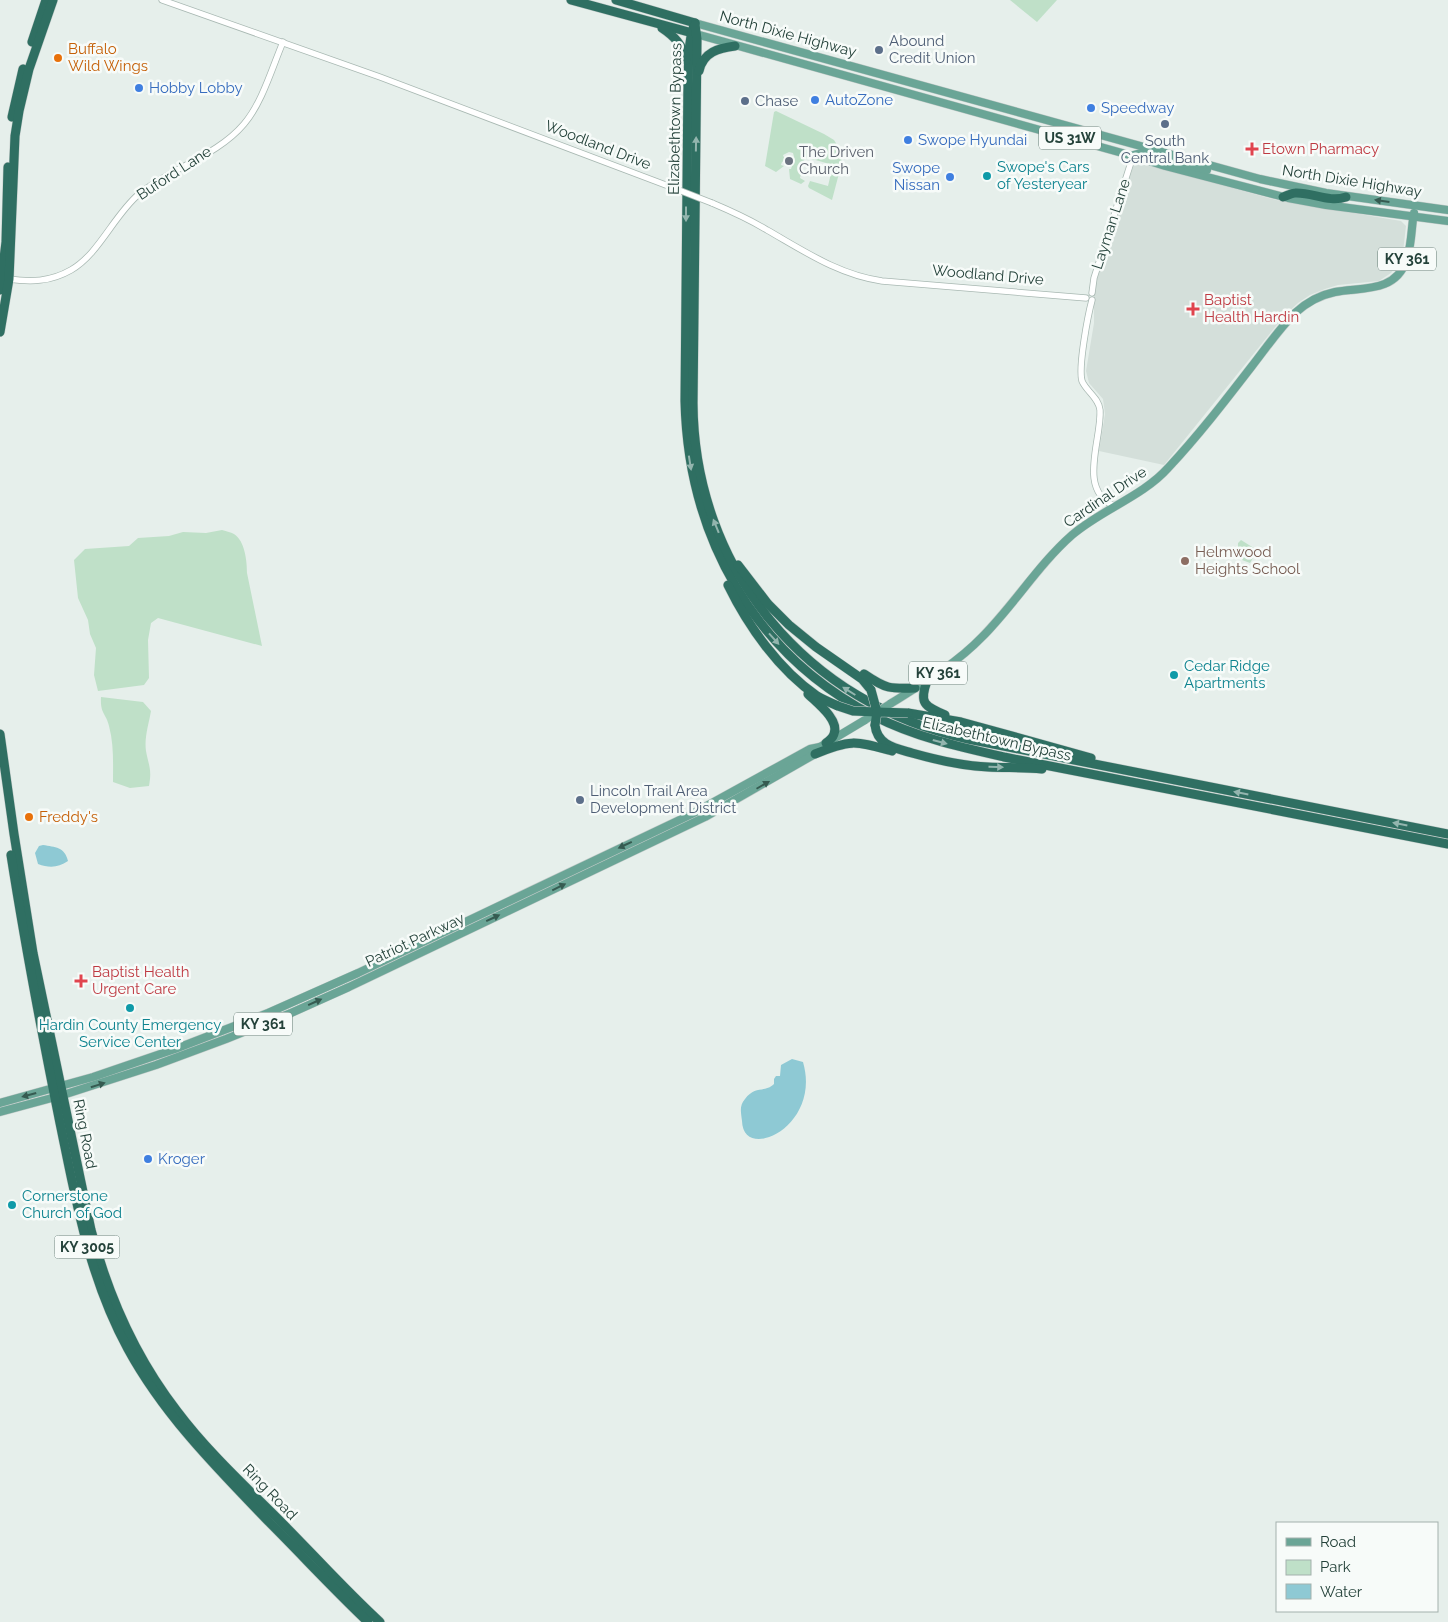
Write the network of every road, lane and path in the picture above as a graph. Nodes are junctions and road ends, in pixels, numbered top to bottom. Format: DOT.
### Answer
graph roads {
  1 [pos="46,0"];
  2 [pos="53,0"];
  3 [pos="162,0"];
  4 [pos="571,0"];
  5 [pos="616,0"];
  6 [pos="597,8"];
  7 [pos="665,14"];
  8 [pos="695,23"];
  9 [pos="655,24"];
  10 [pos="694,34"];
  11 [pos="283,42"];
  12 [pos="737,46"];
  13 [pos="788,49"];
  14 [pos="786,59"];
  15 [pos="842,64"];
  16 [pos="826,70"];
  17 [pos="688,78"];
  18 [pos="898,79"];
  19 [pos="697,83"];
  20 [pos="894,90"];
  21 [pos="924,98"];
  22 [pos="978,101"];
  23 [pos="977,112"];
  24 [pos="1043,120"];
  25 [pos="1025,126"];
  26 [pos="1134,145"];
  27 [pos="1133,156"];
  28 [pos="1211,178"];
  29 [pos="1261,180"];
  30 [pos="1346,196"];
  31 [pos="1283,197"];
  32 [pos="1415,206"];
  33 [pos="1448,210"];
  34 [pos="1413,217"];
  35 [pos="1448,221"];
  36 [pos="4,279"];
  37 [pos="0,290"];
  38 [pos="1090,297"];
  39 [pos="0,332"];
  40 [pos="1114,506"];
  41 [pos="710,536"];
  42 [pos="723,543"];
  43 [pos="836,660"];
  44 [pos="781,664"];
  45 [pos="926,681"];
  46 [pos="915,688"];
  47 [pos="890,704"];
  48 [pos="877,712"];
  49 [pos="961,722"];
  50 [pos="0,734"];
  51 [pos="821,748"];
  52 [pos="938,760"];
  53 [pos="1139,773"];
  54 [pos="0,780"];
  55 [pos="1156,787"];
  56 [pos="1448,834"];
  57 [pos="1448,844"];
  58 [pos="58,1092"];
  59 [pos="0,1103"];
  60 [pos="0,1112"];
  61 [pos="368,1622"];
  62 [pos="380,1622"];
  1 -- 36 [label="highway"];
  2 -- 36 [label="highway"];
  3 -- 11 [label="street, Woodland Drive"];
  4 -- 6 [label="highway, US 31W"];
  5 -- 7 [label="highway, North Dixie Highway / US 31W"];
  6 -- 7 [label="highway"];
  6 -- 9 [label="highway, US 31W"];
  7 -- 8 [label="highway, North Dixie Highway / US 31W"];
  8 -- 10 [label="highway, Elizabethtown Bypass"];
  8 -- 13 [label="main road, North Dixie Highway / US 31W"];
  9 -- 10 [label="highway, US 31W"];
  9 -- 17 [label="highway"];
  10 -- 12 [label="main road, North Dixie Highway / US 31W"];
  10 -- 17 [label="highway, Elizabethtown Bypass"];
  10 -- 19 [label="highway, Elizabethtown Bypass"];
  11 -- 36 [label="street, Buford Lane"];
  11 -- 38 [label="street, Woodland Drive, bridge"];
  12 -- 13 [label="main road"];
  12 -- 14 [label="main road, North Dixie Highway / US 31W"];
  12 -- 19 [label="highway"];
  13 -- 15 [label="main road, North Dixie Highway / US 31W"];
  14 -- 15 [label="main road"];
  14 -- 16 [label="main road, North Dixie Highway / US 31W"];
  15 -- 18 [label="main road, North Dixie Highway / US 31W"];
  16 -- 18 [label="main road"];
  16 -- 20 [label="main road, North Dixie Highway / US 31W"];
  17 -- 41 [label="highway, Elizabethtown Bypass, one-way"];
  18 -- 22 [label="main road, North Dixie Highway / US 31W"];
  42 -- 19 [label="highway, Elizabethtown Bypass, one-way"];
  20 -- 21 [label="main road, North Dixie Highway / US 31W"];
  20 -- 22 [label="main road"];
  21 -- 22 [label="main road"];
  21 -- 23 [label="main road, North Dixie Highway / US 31W"];
  22 -- 24 [label="main road, North Dixie Highway / US 31W"];
  23 -- 24 [label="main road"];
  23 -- 25 [label="main road, North Dixie Highway / US 31W"];
  24 -- 26 [label="main road, North Dixie Highway / US 31W"];
  25 -- 26 [label="main road"];
  25 -- 27 [label="main road, North Dixie Highway / US 31W"];
  26 -- 29 [label="main road, North Dixie Highway / US 31W"];
  27 -- 28 [label="main road, North Dixie Highway / US 31W"];
  27 -- 29 [label="main road"];
  27 -- 38 [label="street, Layman Lane"];
  28 -- 29 [label="main road"];
  28 -- 31 [label="main road, North Dixie Highway / US 31W"];
  29 -- 30 [label="main road, North Dixie Highway / US 31W"];
  30 -- 31 [label="highway"];
  32 -- 30 [label="main road, North Dixie Highway / US 31W, one-way"];
  31 -- 34 [label="main road, North Dixie Highway / US 31W"];
  32 -- 33 [label="main road, North Dixie Highway / US 31W"];
  32 -- 34 [label="main road, KY 361"];
  34 -- 35 [label="main road, North Dixie Highway / US 31W"];
  34 -- 40 [label="main road, Cardinal Drive / KY 361"];
  36 -- 37 [label="highway"];
  36 -- 39 [label="highway"];
  38 -- 40 [label="street, Layman Lane"];
  40 -- 45 [label="main road, Cardinal Drive / KY 361"];
  41 -- 44 [label="highway"];
  41 -- 55 [label="highway, Elizabethtown Bypass, one-way"];
  42 -- 43 [label="highway"];
  53 -- 42 [label="highway, Elizabethtown Bypass, one-way"];
  43 -- 46 [label="highway"];
  43 -- 48 [label="highway, bridge"];
  44 -- 48 [label="highway, bridge"];
  44 -- 51 [label="highway"];
  45 -- 46 [label="main road, Cardinal Drive / KY 361"];
  45 -- 49 [label="highway"];
  46 -- 47 [label="main road, Cardinal Drive / KY 361"];
  47 -- 48 [label="main road, Patriot Parkway / KY 361, bridge"];
  48 -- 49 [label="highway, bridge"];
  48 -- 51 [label="main road, Patriot Parkway / KY 361, bridge"];
  48 -- 52 [label="highway, bridge"];
  49 -- 53 [label="highway"];
  50 -- 58 [label="highway, Ring Road / KY 3005"];
  51 -- 52 [label="highway"];
  51 -- 58 [label="main road, Patriot Parkway / KY 361"];
  52 -- 55 [label="highway, one-way"];
  56 -- 53 [label="highway, Elizabethtown Bypass, one-way"];
  54 -- 58 [label="highway, Ring Road / KY 3005"];
  55 -- 57 [label="highway, Elizabethtown Bypass"];
  58 -- 59 [label="main road, Patriot Parkway / KY 361, one-way"];
  58 -- 60 [label="main road, Patriot Parkway / KY 361"];
  58 -- 61 [label="highway, Ring Road / KY 3005"];
  58 -- 62 [label="highway, Ring Road / KY 3005"];
}
